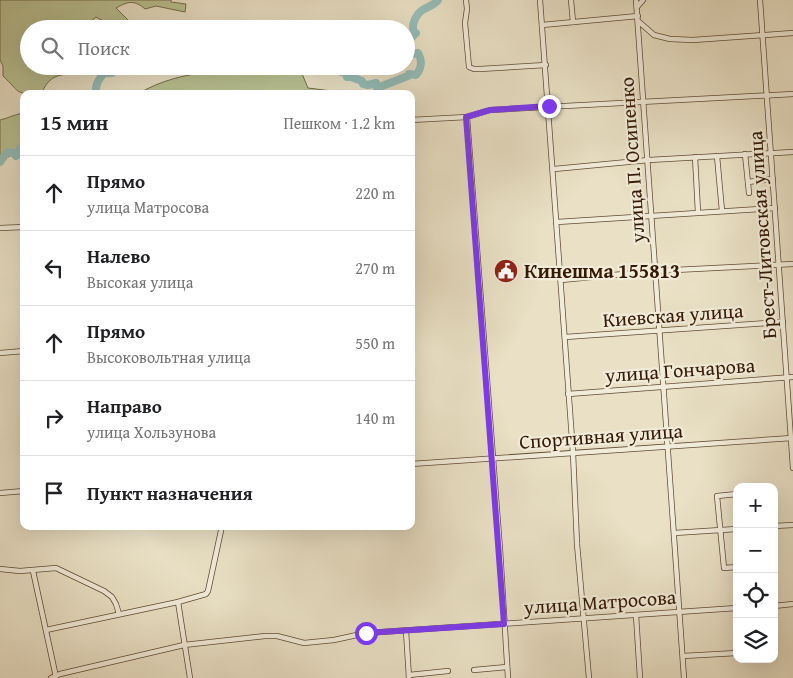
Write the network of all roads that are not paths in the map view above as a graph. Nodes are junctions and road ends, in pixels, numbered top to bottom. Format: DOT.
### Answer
graph roads {
  1 [pos="466,0"];
  2 [pos="540,0"];
  3 [pos="571,0"];
  4 [pos="636,0"];
  5 [pos="644,0"];
  6 [pos="760,0"];
  7 [pos="637,7"];
  8 [pos="638,19"];
  9 [pos="573,22"];
  10 [pos="542,25"];
  11 [pos="793,33"];
  12 [pos="762,35"];
  13 [pos="546,65"];
  14 [pos="793,94"];
  15 [pos="768,96"];
  16 [pos="644,103"];
  17 [pos="549,106"];
  18 [pos="466,117"];
  19 [pos="415,120"];
  20 [pos="793,152"];
  21 [pos="771,153"];
  22 [pos="745,154"];
  23 [pos="717,156"];
  24 [pos="695,157"];
  25 [pos="649,160"];
  26 [pos="554,169"];
  27 [pos="773,179"];
  28 [pos="748,182"];
  29 [pos="749,192"];
  30 [pos="775,208"];
  31 [pos="722,211"];
  32 [pos="698,212"];
  33 [pos="651,216"];
  34 [pos="557,222"];
  35 [pos="20,227"];
  36 [pos="0,228"];
  37 [pos="793,264"];
  38 [pos="779,265"];
  39 [pos="655,271"];
  40 [pos="561,280"];
  41 [pos="784,322"];
  42 [pos="659,330"];
  43 [pos="565,337"];
  44 [pos="20,351"];
  45 [pos="0,353"];
  46 [pos="793,377"];
  47 [pos="786,378"];
  48 [pos="663,387"];
  49 [pos="568,394"];
  50 [pos="792,438"];
  51 [pos="668,447"];
  52 [pos="574,452"];
  53 [pos="492,458"];
  54 [pos="415,464"];
  55 [pos="793,468"];
  56 [pos="20,491"];
  57 [pos="0,493"];
  58 [pos="733,494"];
  59 [pos="793,525"];
  60 [pos="778,526"];
  61 [pos="221,530"];
  62 [pos="733,530"];
  63 [pos="721,531"];
  64 [pos="674,533"];
  65 [pos="733,567"];
  66 [pos="0,569"];
  67 [pos="34,571"];
  68 [pos="178,602"];
  69 [pos="793,604"];
  70 [pos="778,606"];
  71 [pos="733,608"];
  72 [pos="678,612"];
  73 [pos="119,614"];
  74 [pos="636,615"];
  75 [pos="584,618"];
  76 [pos="504,624"];
  77 [pos="46,630"];
  78 [pos="406,631"];
  79 [pos="184,645"];
  80 [pos="733,653"];
  81 [pos="683,656"];
  82 [pos="507,667"];
  83 [pos="474,670"];
  84 [pos="448,671"];
  85 [pos="409,676"];
  86 [pos="55,677"];
  87 [pos="190,678"];
  88 [pos="508,678"];
  89 [pos="590,678"];
  90 [pos="640,678"];
  91 [pos="684,678"];
  1 -- 13 [label="street"];
  2 -- 10 [label="street"];
  3 -- 9 [label="street"];
  4 -- 7 [label="street, улица П. Осипенко"];
  5 -- 7 [label="street"];
  6 -- 12 [label="street, Брест-Литовская улица"];
  7 -- 8 [label="street, улица П. Осипенко"];
  8 -- 9 [label="street"];
  8 -- 12 [label="street"];
  8 -- 16 [label="street, улица П. Осипенко"];
  9 -- 10 [label="street"];
  10 -- 13 [label="street"];
  11 -- 12 [label="street"];
  12 -- 15 [label="street, Брест-Литовская улица"];
  13 -- 17 [label="street"];
  14 -- 15 [label="street"];
  15 -- 16 [label="street"];
  15 -- 21 [label="street, Брест-Литовская улица"];
  16 -- 17 [label="street"];
  16 -- 25 [label="street, улица П. Осипенко"];
  17 -- 18 [label="street"];
  17 -- 26 [label="street"];
  18 -- 19 [label="street"];
  18 -- 53 [label="street"];
  20 -- 21 [label="street"];
  21 -- 22 [label="street"];
  21 -- 27 [label="street, Брест-Литовская улица"];
  22 -- 23 [label="street"];
  22 -- 28 [label="street"];
  23 -- 24 [label="street"];
  23 -- 31 [label="street"];
  24 -- 25 [label="street"];
  24 -- 32 [label="street"];
  25 -- 26 [label="street"];
  25 -- 33 [label="street, улица П. Осипенко"];
  26 -- 34 [label="street"];
  27 -- 28 [label="street"];
  27 -- 30 [label="street, Брест-Литовская улица"];
  28 -- 29 [label="street"];
  30 -- 31 [label="street"];
  30 -- 38 [label="street, Брест-Литовская улица"];
  31 -- 32 [label="street"];
  32 -- 33 [label="street"];
  33 -- 34 [label="street"];
  33 -- 39 [label="street, улица П. Осипенко"];
  34 -- 40 [label="street"];
  35 -- 36 [label="street"];
  37 -- 38 [label="street"];
  38 -- 39 [label="street"];
  38 -- 41 [label="street, Брест-Литовская улица"];
  39 -- 40 [label="street"];
  39 -- 42 [label="street, улица П. Осипенко"];
  40 -- 43 [label="street"];
  41 -- 42 [label="street, Киевская улица"];
  41 -- 47 [label="street, Брест-Литовская улица"];
  42 -- 43 [label="street, Киевская улица"];
  42 -- 48 [label="street, улица П. Осипенко"];
  43 -- 49 [label="street"];
  44 -- 45 [label="street"];
  46 -- 47 [label="street, улица Гончарова"];
  47 -- 48 [label="street, улица Гончарова"];
  47 -- 50 [label="street, Брест-Литовская улица"];
  48 -- 49 [label="street, улица Гончарова"];
  48 -- 51 [label="street, улица П. Осипенко"];
  49 -- 52 [label="street"];
  50 -- 51 [label="street, Спортивная улица"];
  50 -- 55 [label="street, Брест-Литовская улица"];
  51 -- 52 [label="street, Спортивная улица"];
  51 -- 64 [label="street, улица П. Осипенко"];
  52 -- 53 [label="street, Спортивная улица"];
  52 -- 75 [label="street"];
  53 -- 54 [label="street, Спортивная улица"];
  53 -- 76 [label="street"];
  56 -- 57 [label="street"];
  58 -- 63 [label="street"];
  59 -- 60 [label="street"];
  61 -- 68 [label="street"];
  62 -- 63 [label="street"];
  63 -- 64 [label="street"];
  63 -- 65 [label="street"];
  64 -- 72 [label="street, улица П. Осипенко"];
  66 -- 67 [label="street"];
  67 -- 73 [label="street"];
  67 -- 77 [label="street"];
  68 -- 73 [label="street"];
  68 -- 79 [label="street"];
  69 -- 70 [label="street"];
  71 -- 72 [label="street, улица Матросова"];
  72 -- 74 [label="street, улица Матросова"];
  72 -- 81 [label="street, улица П. Осипенко"];
  73 -- 77 [label="street"];
  74 -- 75 [label="street, улица Матросова"];
  74 -- 90 [label="street"];
  75 -- 76 [label="street, улица Матросова"];
  75 -- 89 [label="street"];
  76 -- 78 [label="street, улица Матросова"];
  76 -- 82 [label="street"];
  77 -- 86 [label="street"];
  78 -- 79 [label="street, улица Матросова"];
  78 -- 85 [label="street"];
  79 -- 86 [label="street, улица Матросова"];
  79 -- 87 [label="street"];
  80 -- 81 [label="street"];
  81 -- 91 [label="street, улица П. Осипенко"];
  82 -- 83 [label="street"];
  82 -- 88 [label="street"];
  84 -- 85 [label="street"];
}
